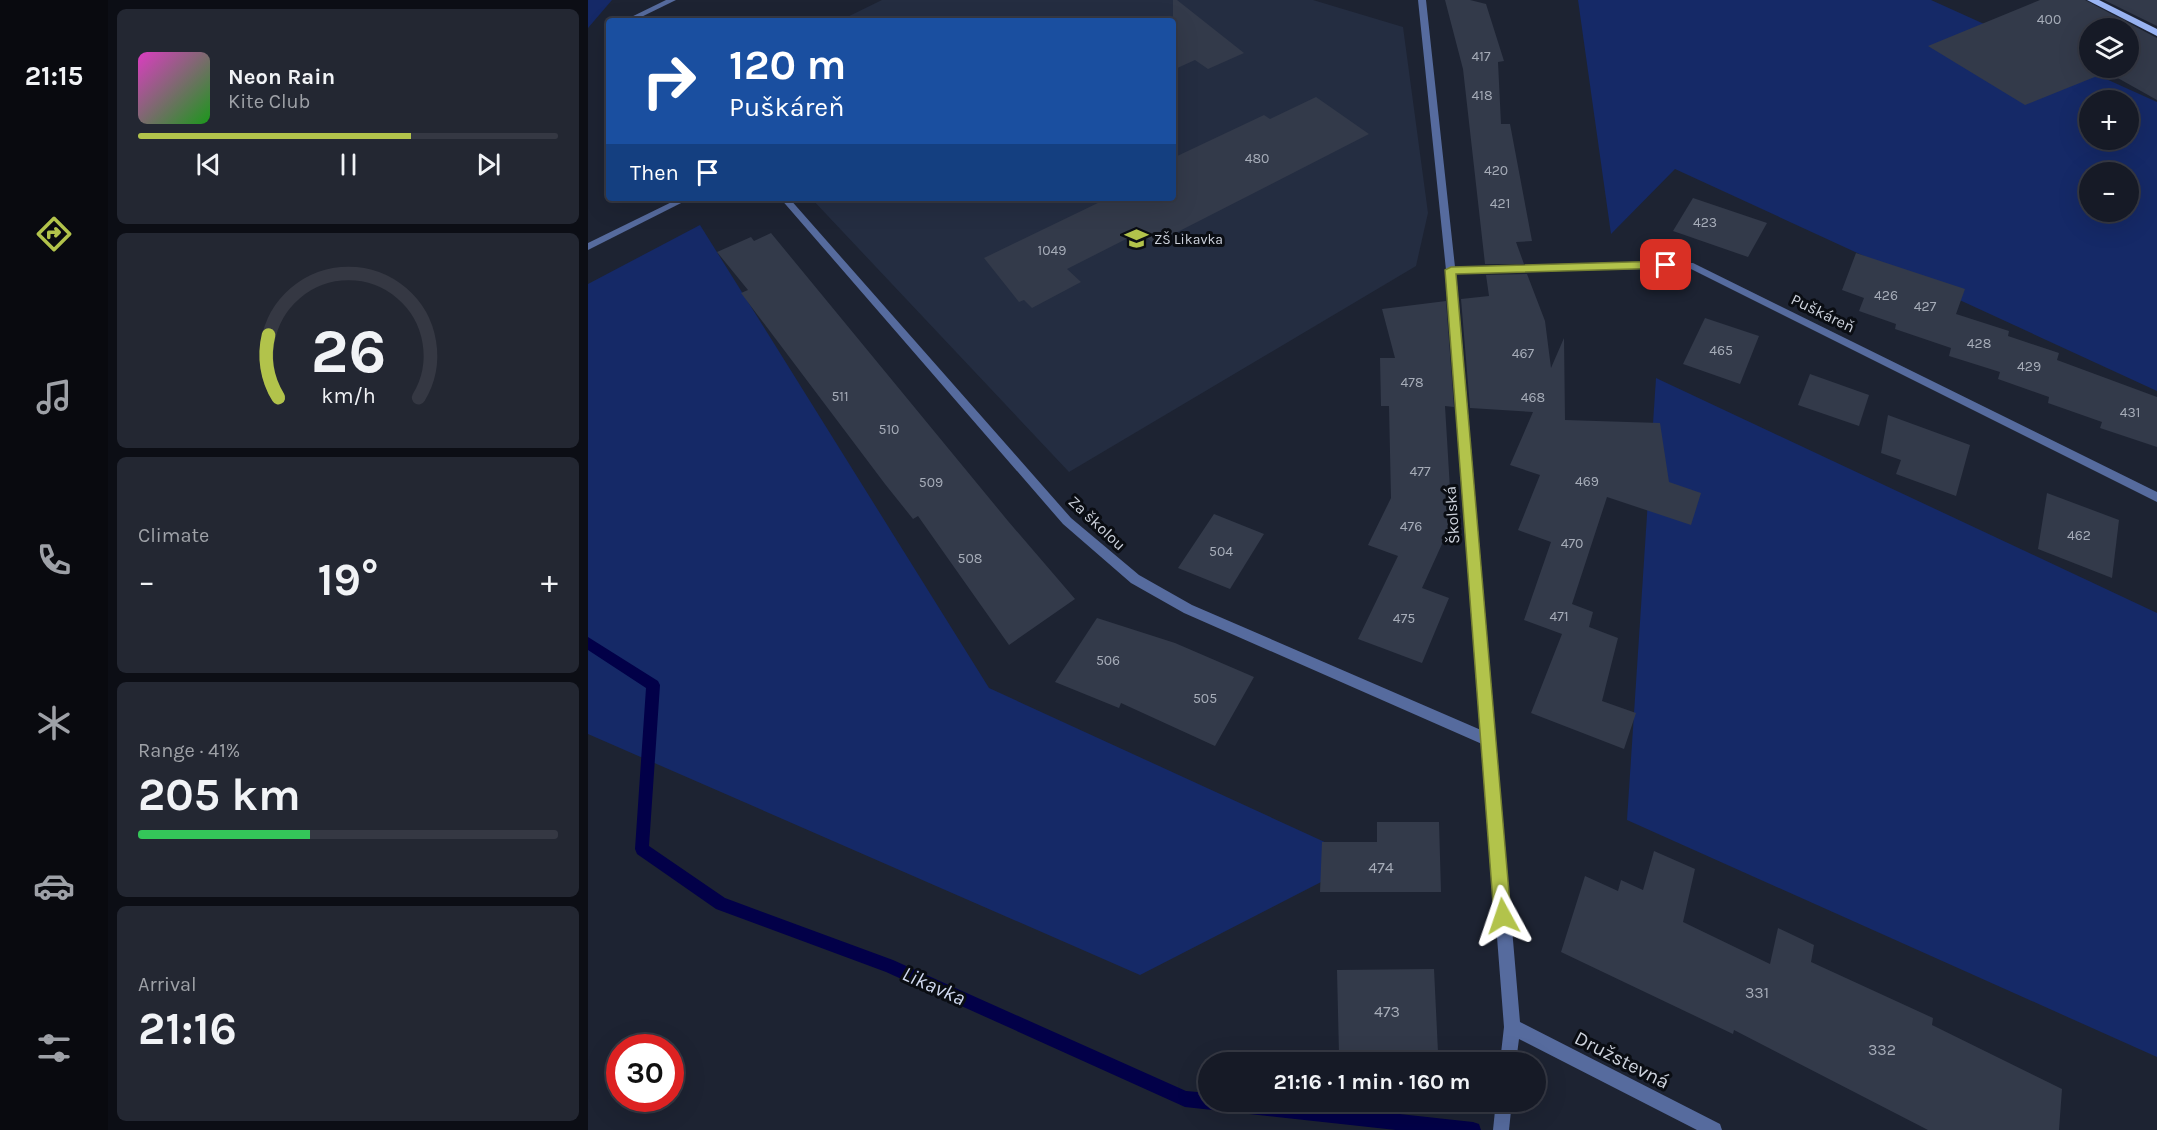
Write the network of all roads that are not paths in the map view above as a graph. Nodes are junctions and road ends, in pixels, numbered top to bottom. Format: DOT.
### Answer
graph roads {
  1 [pos="672,0"];
  2 [pos="1422,0"];
  3 [pos="2092,0"];
  4 [pos="633,18"];
  5 [pos="2157,33"];
  6 [pos="681,201"];
  7 [pos="787,201"];
  8 [pos="588,247"];
  9 [pos="1451,270"];
  10 [pos="2157,497"];
  11 [pos="1487,739"];
  12 [pos="1512,1027"];
  13 [pos="1509,1052"];
  14 [pos="1503,1112"];
  15 [pos="1501,1130"];
  16 [pos="1714,1130"];
  1 -- 4 [label="street"];
  2 -- 9 [label="street, Školská"];
  3 -- 5 [label="main road"];
  6 -- 8 [label="street"];
  7 -- 11 [label="street, Za školou"];
  9 -- 10 [label="street, Puškáreň"];
  9 -- 11 [label="street, Školská"];
  11 -- 12 [label="street, Školská"];
  12 -- 13 [label="street, Školská"];
  12 -- 16 [label="street, Družstevná"];
  14 -- 15 [label="street"];
}
